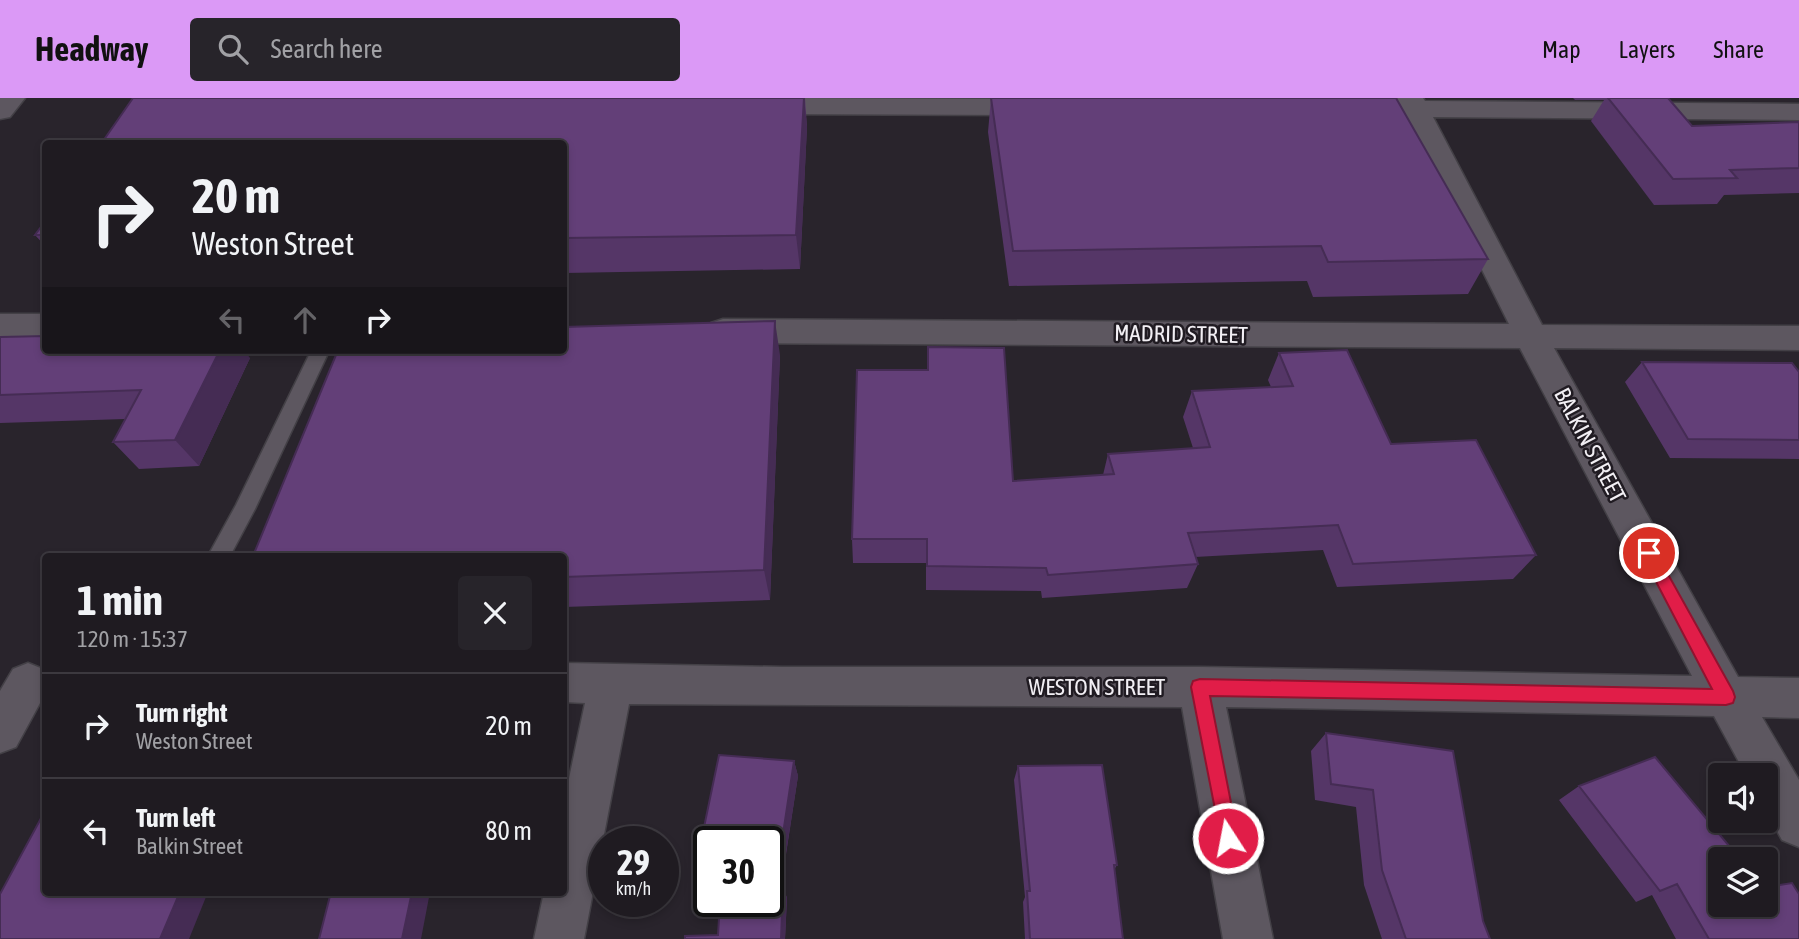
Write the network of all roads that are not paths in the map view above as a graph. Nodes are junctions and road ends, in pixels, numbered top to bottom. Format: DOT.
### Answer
graph roads {
  1 [pos="12,98"];
  2 [pos="1412,103"];
  3 [pos="723,105"];
  4 [pos="1069,107"];
  5 [pos="1318,107"];
  6 [pos="0,111"];
  7 [pos="1799,111"];
  8 [pos="0,326"];
  9 [pos="42,326"];
  10 [pos="689,330"];
  11 [pos="1532,338"];
  12 [pos="1799,338"];
  13 [pos="319,354"];
  14 [pos="221,553"];
  15 [pos="25,682"];
  16 [pos="567,683"];
  17 [pos="611,683"];
  18 [pos="1200,687"];
  19 [pos="1726,697"];
  20 [pos="1799,698"];
  21 [pos="0,732"];
  22 [pos="1799,824"];
  23 [pos="559,939"];
  24 [pos="1248,939"];
  1 -- 6 [label="street"];
  2 -- 5 [label="street"];
  2 -- 7 [label="street"];
  2 -- 11 [label="street, BALKIN STREET"];
  3 -- 4 [label="street"];
  8 -- 9 [label="street"];
  10 -- 11 [label="street, MADRID STREET"];
  11 -- 12 [label="street, MADRID STREET"];
  11 -- 19 [label="street, BALKIN STREET"];
  13 -- 14 [label="lane"];
  15 -- 21 [label="street"];
  16 -- 17 [label="street, WESTON STREET"];
  17 -- 18 [label="street, WESTON STREET"];
  17 -- 23 [label="street"];
  18 -- 19 [label="street, WESTON STREET"];
  18 -- 24 [label="street"];
  19 -- 20 [label="street, WESTON STREET"];
  19 -- 22 [label="street, BALKIN STREET"];
}
